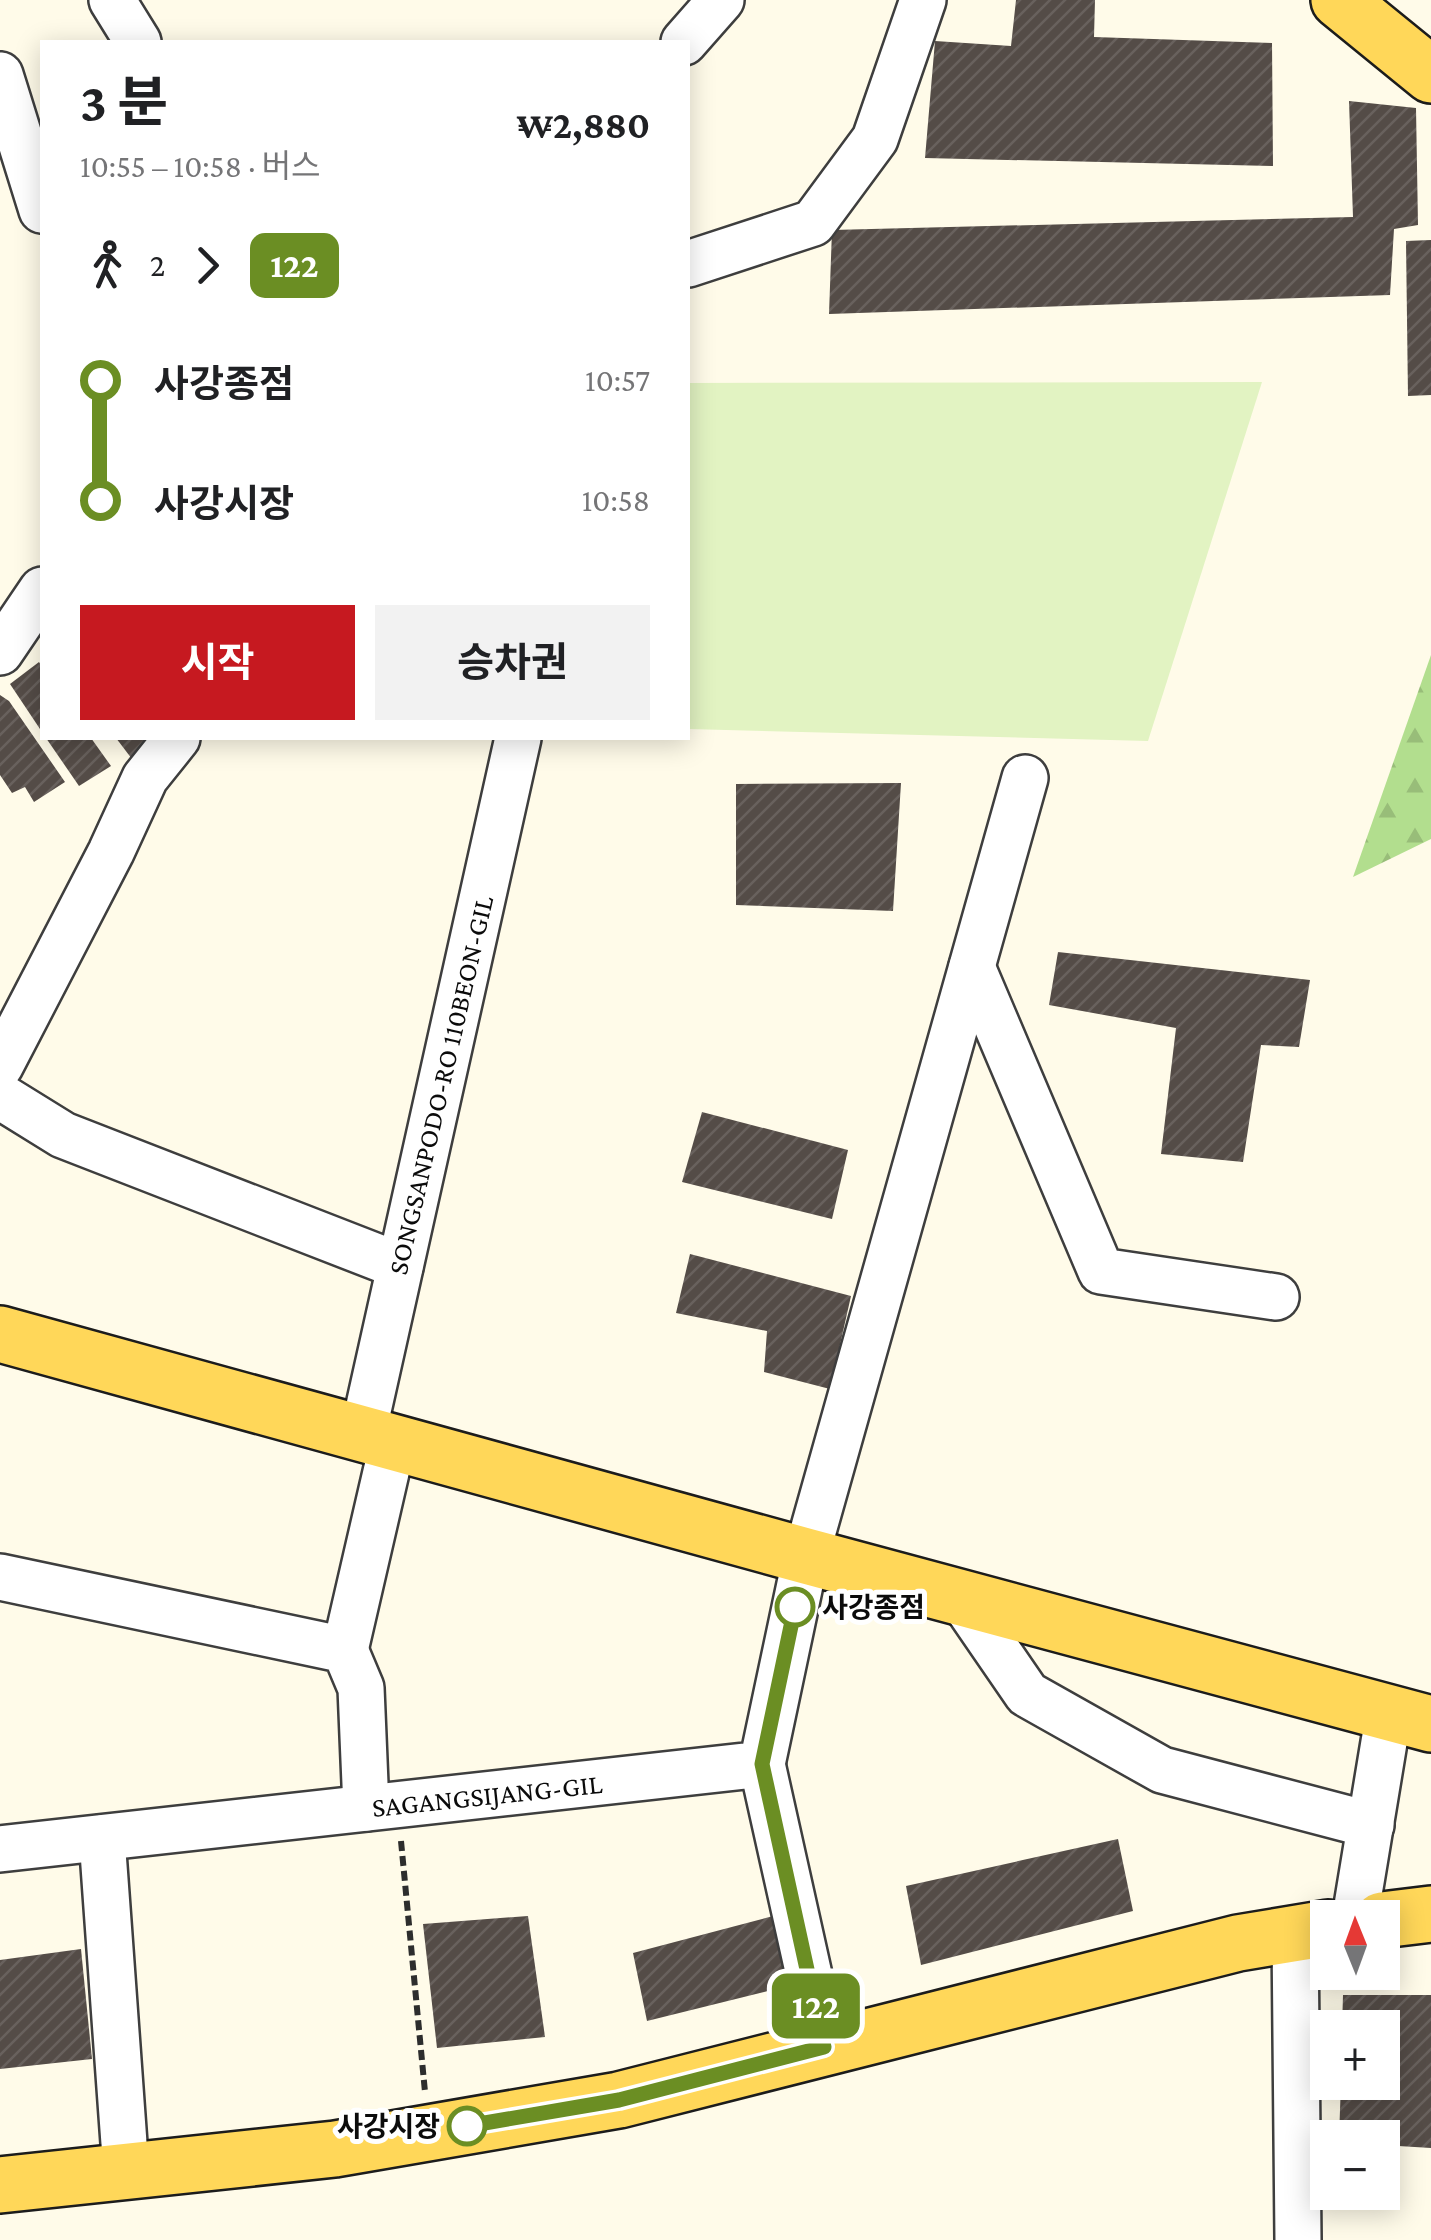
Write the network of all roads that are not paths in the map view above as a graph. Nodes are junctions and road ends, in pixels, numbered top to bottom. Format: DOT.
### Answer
graph roads {
  1 [pos="112,0"];
  2 [pos="721,0"];
  3 [pos="923,0"];
  4 [pos="1339,0"];
  5 [pos="137,40"];
  6 [pos="686,40"];
  7 [pos="0,75"];
  8 [pos="1431,75"];
  9 [pos="40,204"];
  10 [pos="690,263"];
  11 [pos="40,593"];
  12 [pos="0,652"];
  13 [pos="175,740"];
  14 [pos="518,740"];
  15 [pos="1025,778"];
  16 [pos="972,967"];
  17 [pos="0,1066"];
  18 [pos="0,1096"];
  19 [pos="400,1266"];
  20 [pos="1276,1297"];
  21 [pos="0,1334"];
  22 [pos="378,1438"];
  23 [pos="806,1556"];
  24 [pos="0,1577"];
  25 [pos="961,1598"];
  26 [pos="345,1650"];
  27 [pos="1410,1718"];
  28 [pos="762,1764"];
  29 [pos="381,1807"];
  30 [pos="1371,1825"];
  31 [pos="102,1838"];
  32 [pos="0,1849"];
  33 [pos="1359,1900"];
  34 [pos="1431,1914"];
  35 [pos="1400,1918"];
  36 [pos="1310,1930"];
  37 [pos="1310,1954"];
  38 [pos="824,2047"];
  39 [pos="126,2172"];
  40 [pos="0,2186"];
  41 [pos="1298,2240"];
  1 -- 5 [label="street"];
  2 -- 6 [label="street"];
  3 -- 10 [label="street"];
  4 -- 8 [label="main road"];
  7 -- 9 [label="street"];
  11 -- 12 [label="street"];
  13 -- 17 [label="street"];
  14 -- 19 [label="street, SONGSANPODO-RO 110BEON-GIL"];
  15 -- 16 [label="street"];
  16 -- 20 [label="street"];
  16 -- 23 [label="street"];
  18 -- 19 [label="street"];
  19 -- 22 [label="street, SONGSANPODO-RO 110BEON-GIL"];
  21 -- 22 [label="main road"];
  22 -- 23 [label="main road"];
  22 -- 26 [label="street, SONGSANPODO-RO 110BEON-GIL"];
  23 -- 25 [label="main road"];
  23 -- 28 [label="street"];
  24 -- 26 [label="street"];
  25 -- 27 [label="main road"];
  25 -- 30 [label="street"];
  26 -- 29 [label="street"];
  27 -- 30 [label="street"];
  28 -- 29 [label="street, SAGANGSIJANG-GIL"];
  28 -- 38 [label="street"];
  29 -- 31 [label="street, SAGANGSIJANG-GIL"];
  30 -- 33 [label="street"];
  31 -- 32 [label="street, SAGANGSIJANG-GIL"];
  31 -- 39 [label="street"];
  34 -- 35 [label="main road"];
  36 -- 38 [label="main road"];
  37 -- 41 [label="street"];
  38 -- 39 [label="main road"];
  39 -- 40 [label="main road"];
}
